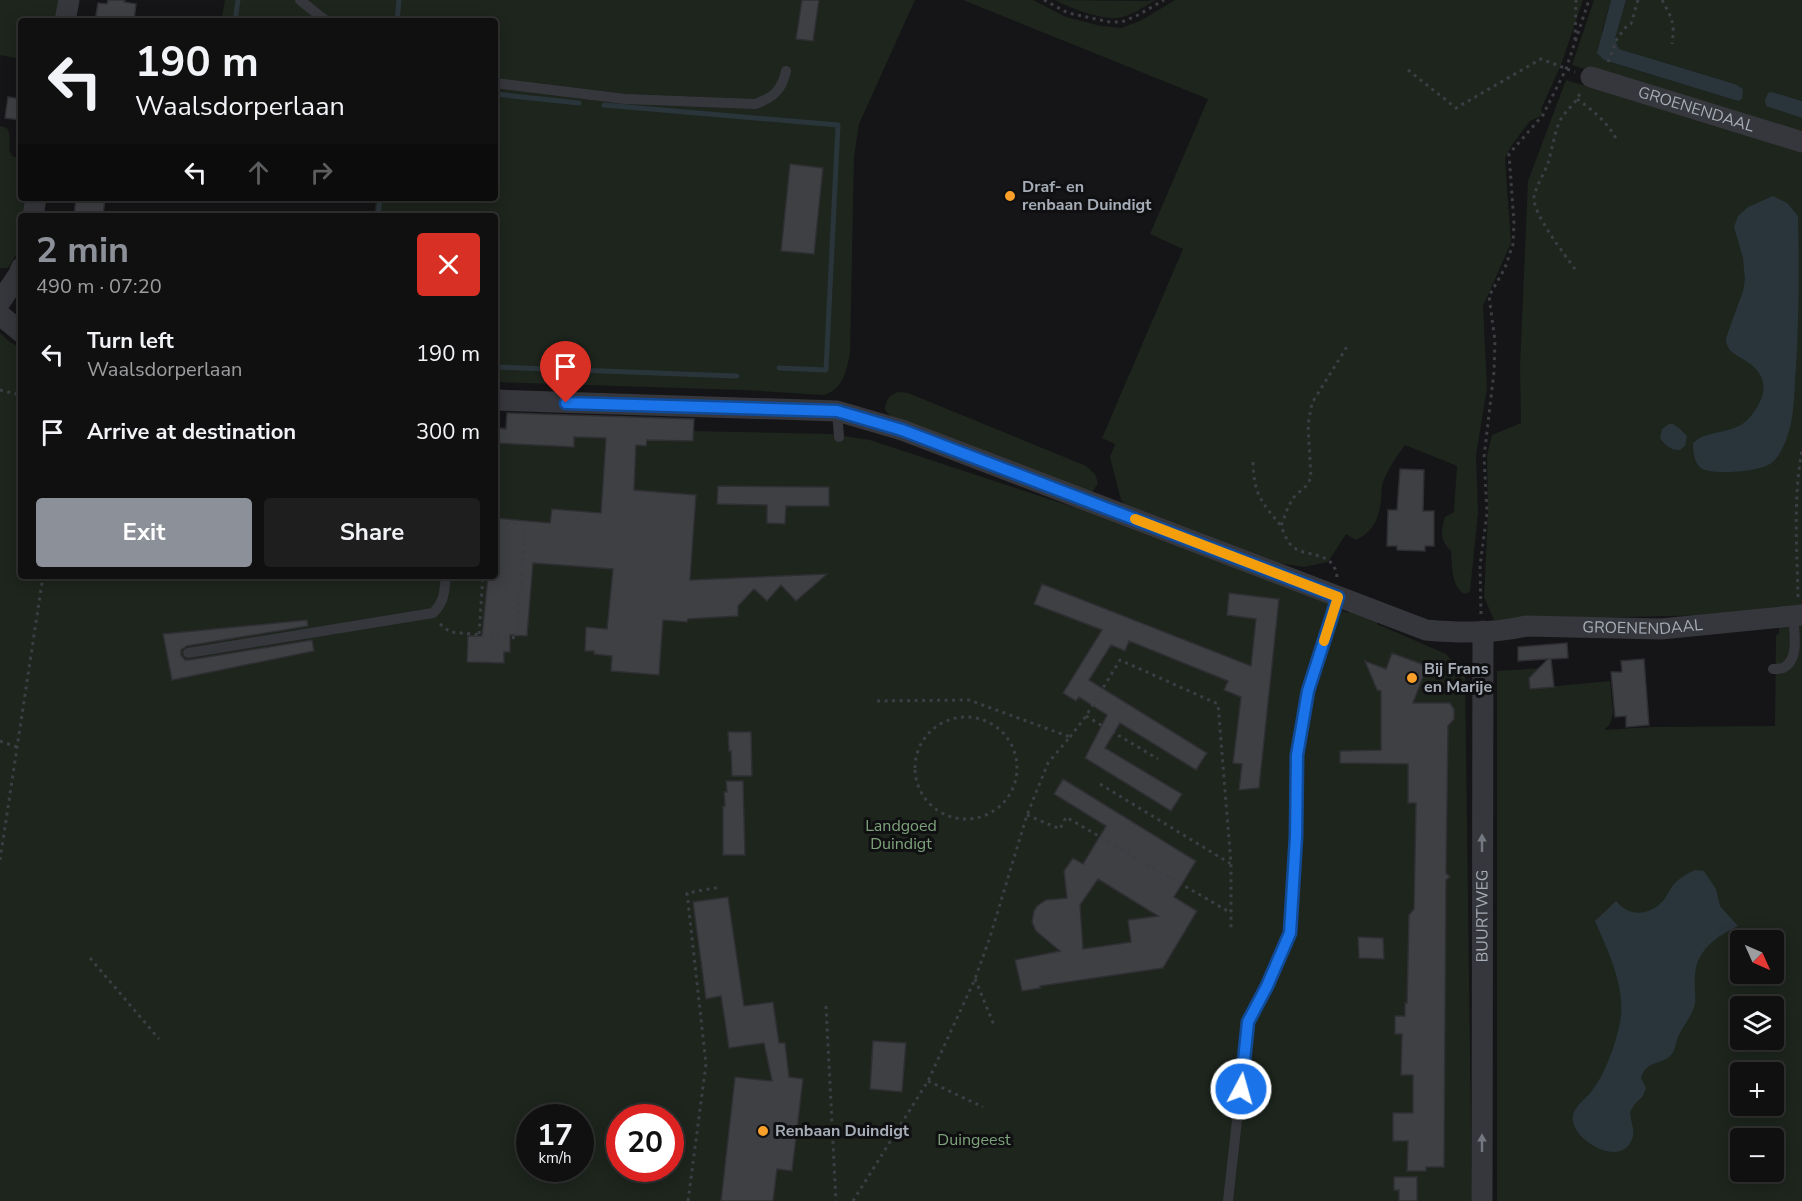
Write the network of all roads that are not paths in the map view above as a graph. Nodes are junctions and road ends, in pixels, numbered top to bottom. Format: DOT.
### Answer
graph roads {
  1 [pos="69,0"];
  2 [pos="300,0"];
  3 [pos="66,18"];
  4 [pos="322,18"];
  5 [pos="786,71"];
  6 [pos="1593,75"];
  7 [pos="498,83"];
  8 [pos="1802,142"];
  9 [pos="18,275"];
  10 [pos="0,302"];
  11 [pos="0,315"];
  12 [pos="18,330"];
  13 [pos="498,400"];
  14 [pos="837,411"];
  15 [pos="839,437"];
  16 [pos="446,579"];
  17 [pos="1336,596"];
  18 [pos="1798,616"];
  19 [pos="1483,632"];
  20 [pos="188,653"];
  21 [pos="1773,669"];
  22 [pos="1228,1201"];
  23 [pos="1482,1201"];
  1 -- 3 [label="street"];
  2 -- 4 [label="lane"];
  5 -- 7 [label="lane"];
  6 -- 8 [label="street, GROENENDAAL"];
  9 -- 10 [label="street"];
  11 -- 12 [label="street"];
  13 -- 14 [label="street, GROENENDAAL"];
  14 -- 15 [label="lane"];
  14 -- 17 [label="street, GROENENDAAL"];
  16 -- 20 [label="lane"];
  17 -- 19 [label="street, GROENENDAAL"];
  17 -- 22 [label="lane"];
  18 -- 19 [label="street, GROENENDAAL"];
  18 -- 21 [label="lane"];
  23 -- 19 [label="street, BUURTWEG, one-way"];
}
